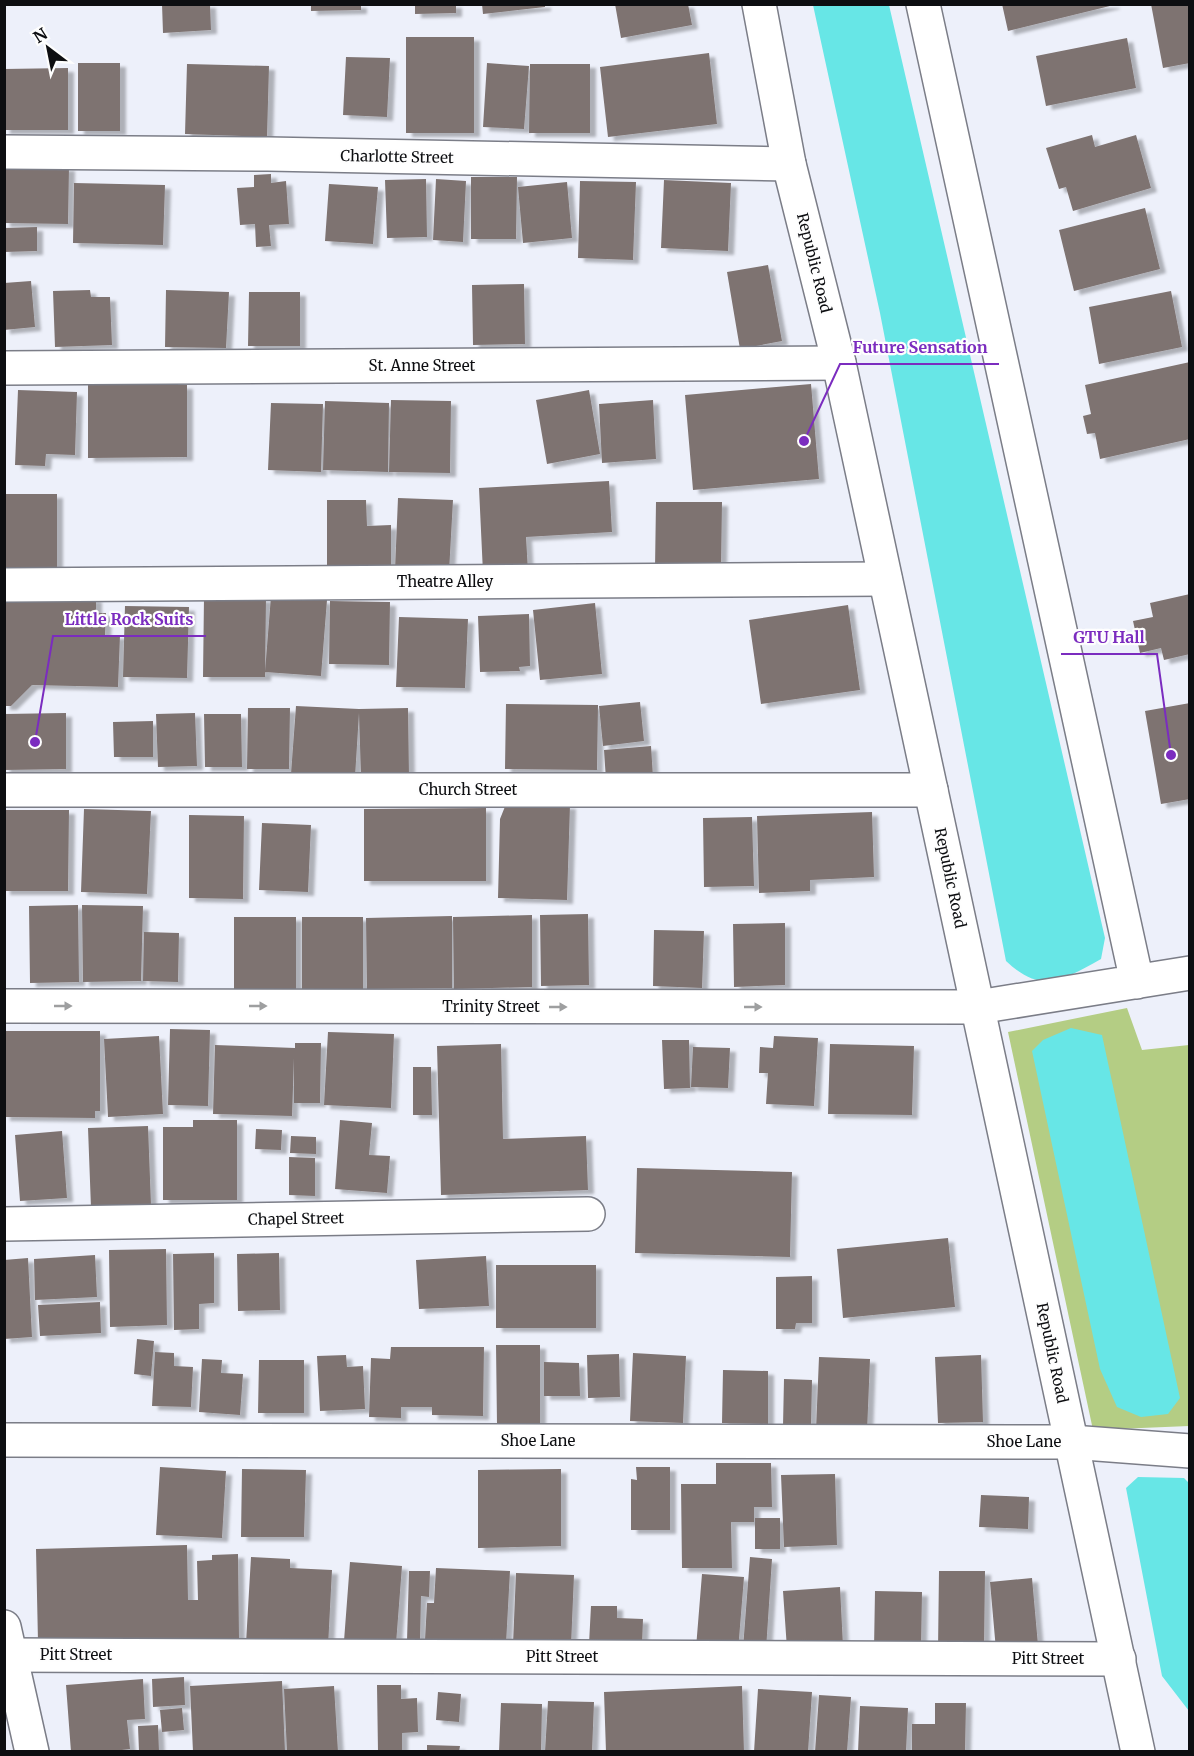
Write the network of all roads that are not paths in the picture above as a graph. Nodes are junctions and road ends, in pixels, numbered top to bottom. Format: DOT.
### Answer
graph roads {
  1 [pos="759,4"];
  2 [pos="923,4"];
  3 [pos="4,152"];
  4 [pos="789,164"];
  5 [pos="839,363"];
  6 [pos="4,368"];
  7 [pos="885,579"];
  8 [pos="4,585"];
  9 [pos="4,790"];
  10 [pos="931,790"];
  11 [pos="1190,973"];
  12 [pos="1137,982"];
  13 [pos="4,1006"];
  14 [pos="978,1007"];
  15 [pos="588,1214"];
  16 [pos="4,1224"];
  17 [pos="4,1440"];
  18 [pos="1071,1442"];
  19 [pos="1190,1451"];
  20 [pos="7,1646"];
  21 [pos="1119,1659"];
  22 [pos="32,1752"];
  23 [pos="1138,1752"];
  1 -- 4 [label="street, Republic Road"];
  2 -- 12 [label="street"];
  3 -- 4 [label="street, Charlotte Street"];
  4 -- 5 [label="street, Republic Road"];
  5 -- 6 [label="street, St. Anne Street"];
  5 -- 7 [label="street, Republic Road"];
  7 -- 8 [label="street, Theatre Alley"];
  7 -- 10 [label="street, Republic Road"];
  9 -- 10 [label="street, Church Street"];
  10 -- 14 [label="street, Republic Road"];
  11 -- 12 [label="street, Trinity Street"];
  12 -- 14 [label="street, Trinity Street"];
  13 -- 14 [label="street, Trinity Street, one-way"];
  14 -- 18 [label="street, Republic Road"];
  15 -- 16 [label="street, Chapel Street"];
  17 -- 18 [label="street, Shoe Lane"];
  18 -- 19 [label="street, Shoe Lane"];
  18 -- 21 [label="street, Republic Road"];
  20 -- 21 [label="street, Pitt Street"];
  20 -- 22 [label="street"];
  21 -- 23 [label="street, Republic Road"];
}
